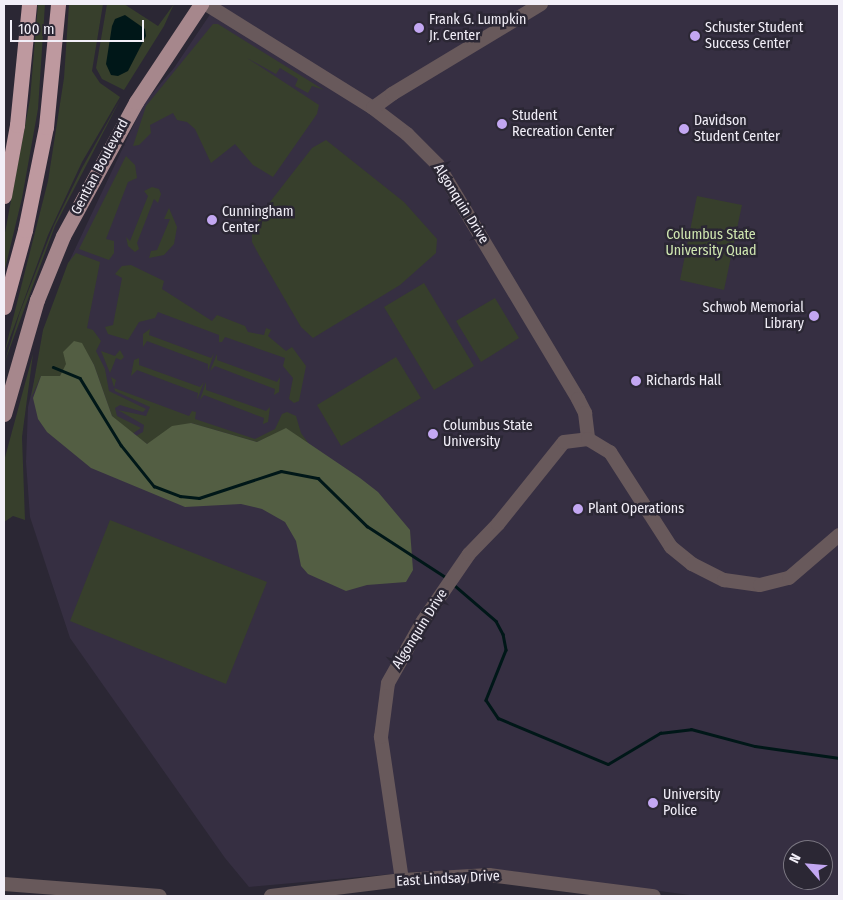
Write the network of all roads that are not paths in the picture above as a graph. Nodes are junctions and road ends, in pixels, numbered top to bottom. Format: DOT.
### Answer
graph roads {
  1 [pos="29,4"];
  2 [pos="58,4"];
  3 [pos="201,4"];
  4 [pos="206,4"];
  5 [pos="541,4"];
  6 [pos="373,108"];
  7 [pos="4,196"];
  8 [pos="4,307"];
  9 [pos="4,414"];
  10 [pos="588,439"];
  11 [pos="839,535"];
  12 [pos="402,880"];
  13 [pos="4,884"];
  14 [pos="160,896"];
  15 [pos="270,896"];
  16 [pos="654,896"];
  1 -- 7 [label="highway"];
  2 -- 8 [label="highway"];
  3 -- 9 [label="main road, Gentian Boulevard"];
  4 -- 6 [label="street, Algonquin Drive"];
  5 -- 6 [label="street"];
  6 -- 10 [label="street, Algonquin Drive"];
  10 -- 11 [label="street"];
  10 -- 12 [label="street, Algonquin Drive"];
  12 -- 15 [label="street, East Lindsay Drive"];
  12 -- 16 [label="street, East Lindsay Drive"];
  13 -- 14 [label="street"];
}
